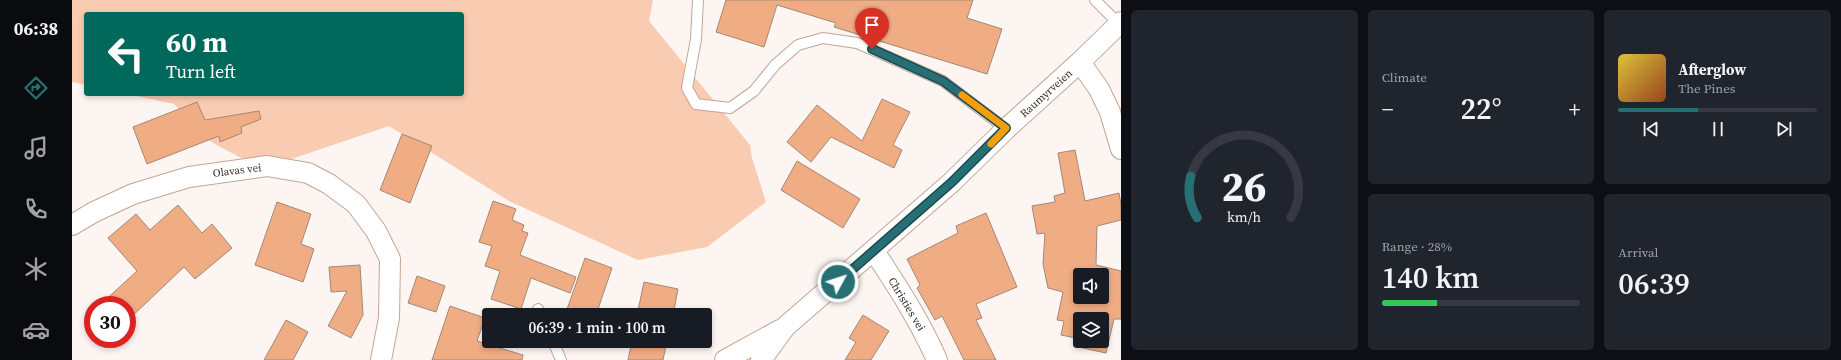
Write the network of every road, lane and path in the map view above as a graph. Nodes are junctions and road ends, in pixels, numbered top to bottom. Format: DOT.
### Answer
graph roads {
  1 [pos="698,0"];
  2 [pos="1095,0"];
  3 [pos="1120,23"];
  4 [pos="1080,62"];
  5 [pos="1006,128"];
  6 [pos="1121,148"];
  7 [pos="72,225"];
  8 [pos="874,251"];
  9 [pos="785,327"];
  10 [pos="556,348"];
  11 [pos="381,360"];
  12 [pos="561,360"];
  13 [pos="725,360"];
  14 [pos="761,360"];
  15 [pos="937,360"];
  1 -- 5 [label="lane"];
  2 -- 3 [label="lane"];
  3 -- 4 [label="street, Raumyrveien"];
  4 -- 5 [label="street, Raumyrveien"];
  4 -- 6 [label="street"];
  5 -- 8 [label="street, Raumyrveien"];
  7 -- 11 [label="street, Olavas vei"];
  8 -- 9 [label="street, Raumyrveien"];
  8 -- 15 [label="street, Christies vei"];
  9 -- 13 [label="street"];
  9 -- 14 [label="street, Raumyrveien"];
  10 -- 12 [label="lane"];
}
